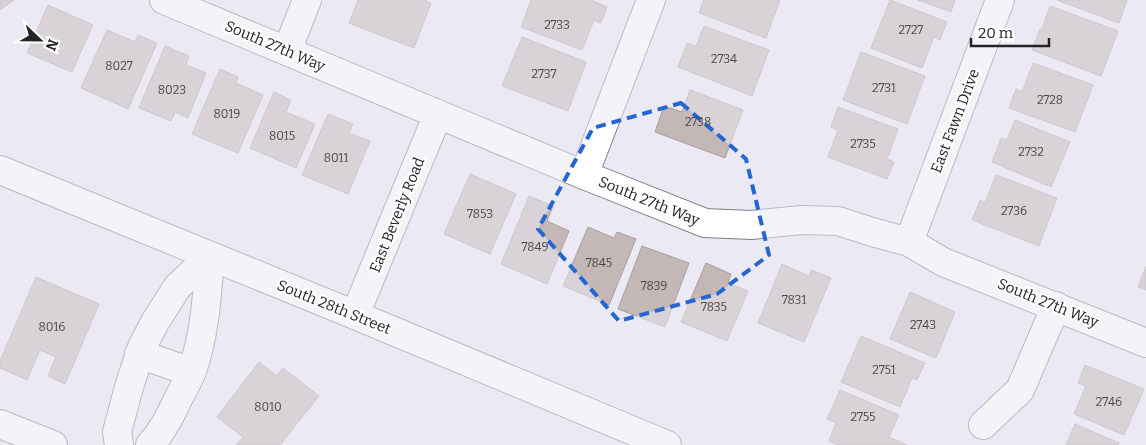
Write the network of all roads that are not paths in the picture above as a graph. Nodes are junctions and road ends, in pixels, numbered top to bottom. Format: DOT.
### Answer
graph roads {
  1 [pos="164,0"];
  2 [pos="307,0"];
  3 [pos="651,0"];
  4 [pos="1000,0"];
  5 [pos="287,51"];
  6 [pos="438,114"];
  7 [pos="0,170"];
  8 [pos="584,175"];
  9 [pos="909,242"];
  10 [pos="210,257"];
  11 [pos="1056,306"];
  12 [pos="355,315"];
  13 [pos="1146,343"];
  14 [pos="139,354"];
  15 [pos="191,372"];
  16 [pos="0,424"];
  17 [pos="982,425"];
  18 [pos="53,445"];
  19 [pos="119,445"];
  20 [pos="150,445"];
  21 [pos="667,445"];
  1 -- 5 [label="street, South 27th Way"];
  2 -- 5 [label="street"];
  3 -- 8 [label="street"];
  4 -- 9 [label="street, East Fawn Drive"];
  5 -- 6 [label="street, South 27th Way"];
  6 -- 8 [label="street, South 27th Way"];
  6 -- 12 [label="street, East Beverly Road"];
  7 -- 10 [label="street, South 28th Street"];
  8 -- 9 [label="street, South 27th Way"];
  9 -- 11 [label="street, South 27th Way"];
  10 -- 12 [label="street, South 28th Street"];
  10 -- 14 [label="street"];
  10 -- 15 [label="street"];
  11 -- 13 [label="street, South 27th Way"];
  11 -- 17 [label="street"];
  12 -- 21 [label="street, South 28th Street"];
  14 -- 15 [label="street"];
  14 -- 19 [label="street"];
  15 -- 20 [label="street"];
  16 -- 18 [label="street"];
}
